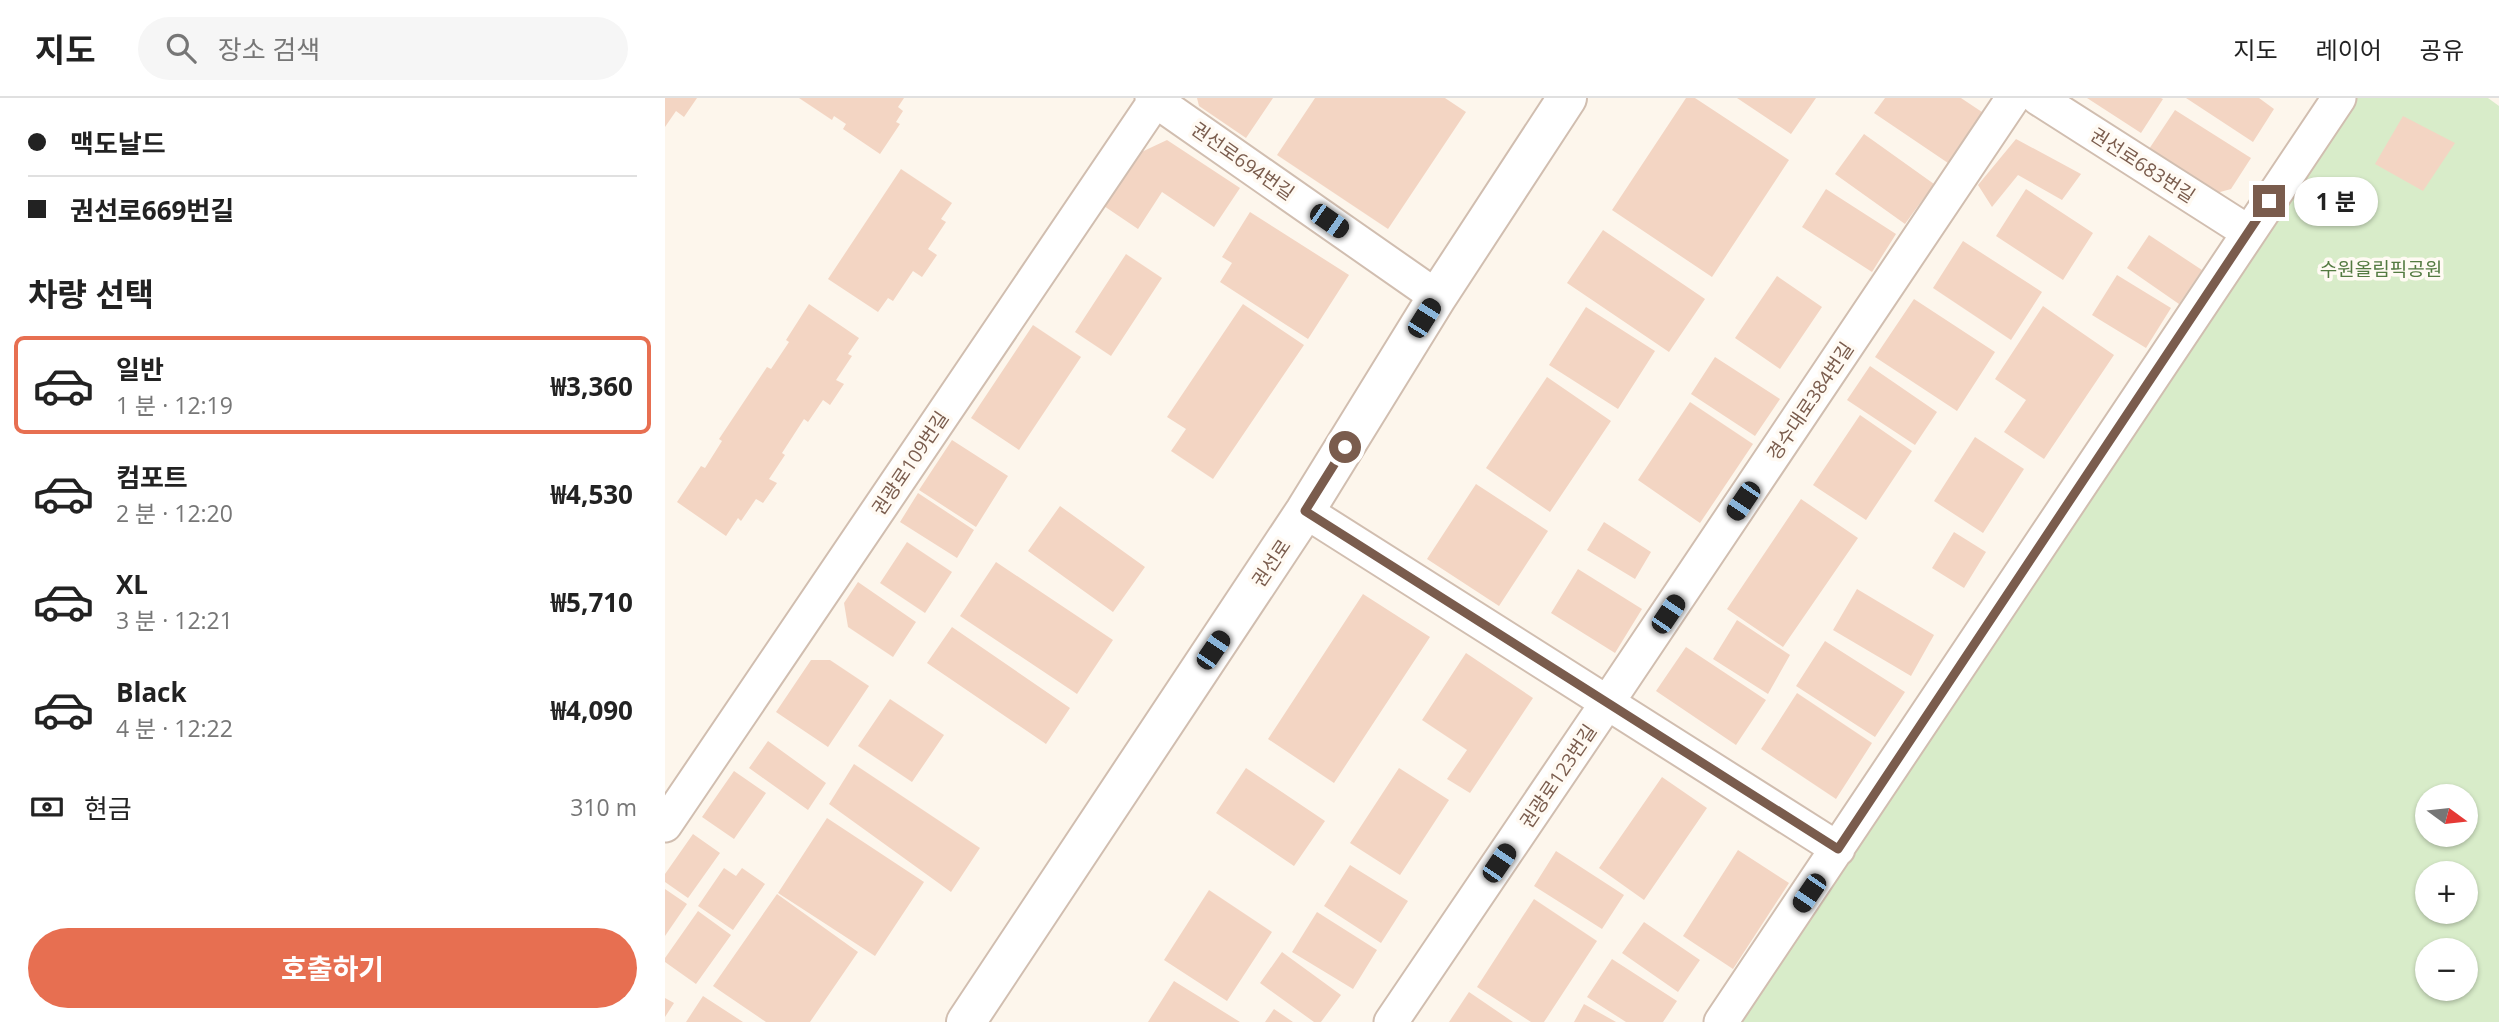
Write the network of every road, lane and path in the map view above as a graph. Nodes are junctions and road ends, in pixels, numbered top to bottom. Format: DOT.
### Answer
graph roads {
  1 [pos="1567,98"];
  2 [pos="2013,98"];
  3 [pos="2038,98"];
  4 [pos="2339,98"];
  5 [pos="1155,99"];
  6 [pos="2248,232"];
  7 [pos="1437,297"];
  8 [pos="1305,511"];
  9 [pos="1608,703"];
  10 [pos="665,825"];
  11 [pos="1838,849"];
  12 [pos="966,1022"];
  13 [pos="1391,1022"];
  14 [pos="1721,1022"];
  1 -- 7 [label="street, 권선로"];
  2 -- 9 [label="street, 경수대로384번길"];
  3 -- 6 [label="street, 권선로683번길"];
  4 -- 6 [label="street"];
  5 -- 7 [label="street, 권선로694번길"];
  5 -- 10 [label="street, 권광로109번길"];
  6 -- 11 [label="street"];
  7 -- 8 [label="street, 권선로"];
  8 -- 9 [label="street"];
  8 -- 12 [label="street, 권선로"];
  9 -- 11 [label="street"];
  9 -- 13 [label="street, 권광로123번길"];
  11 -- 14 [label="street"];
}
